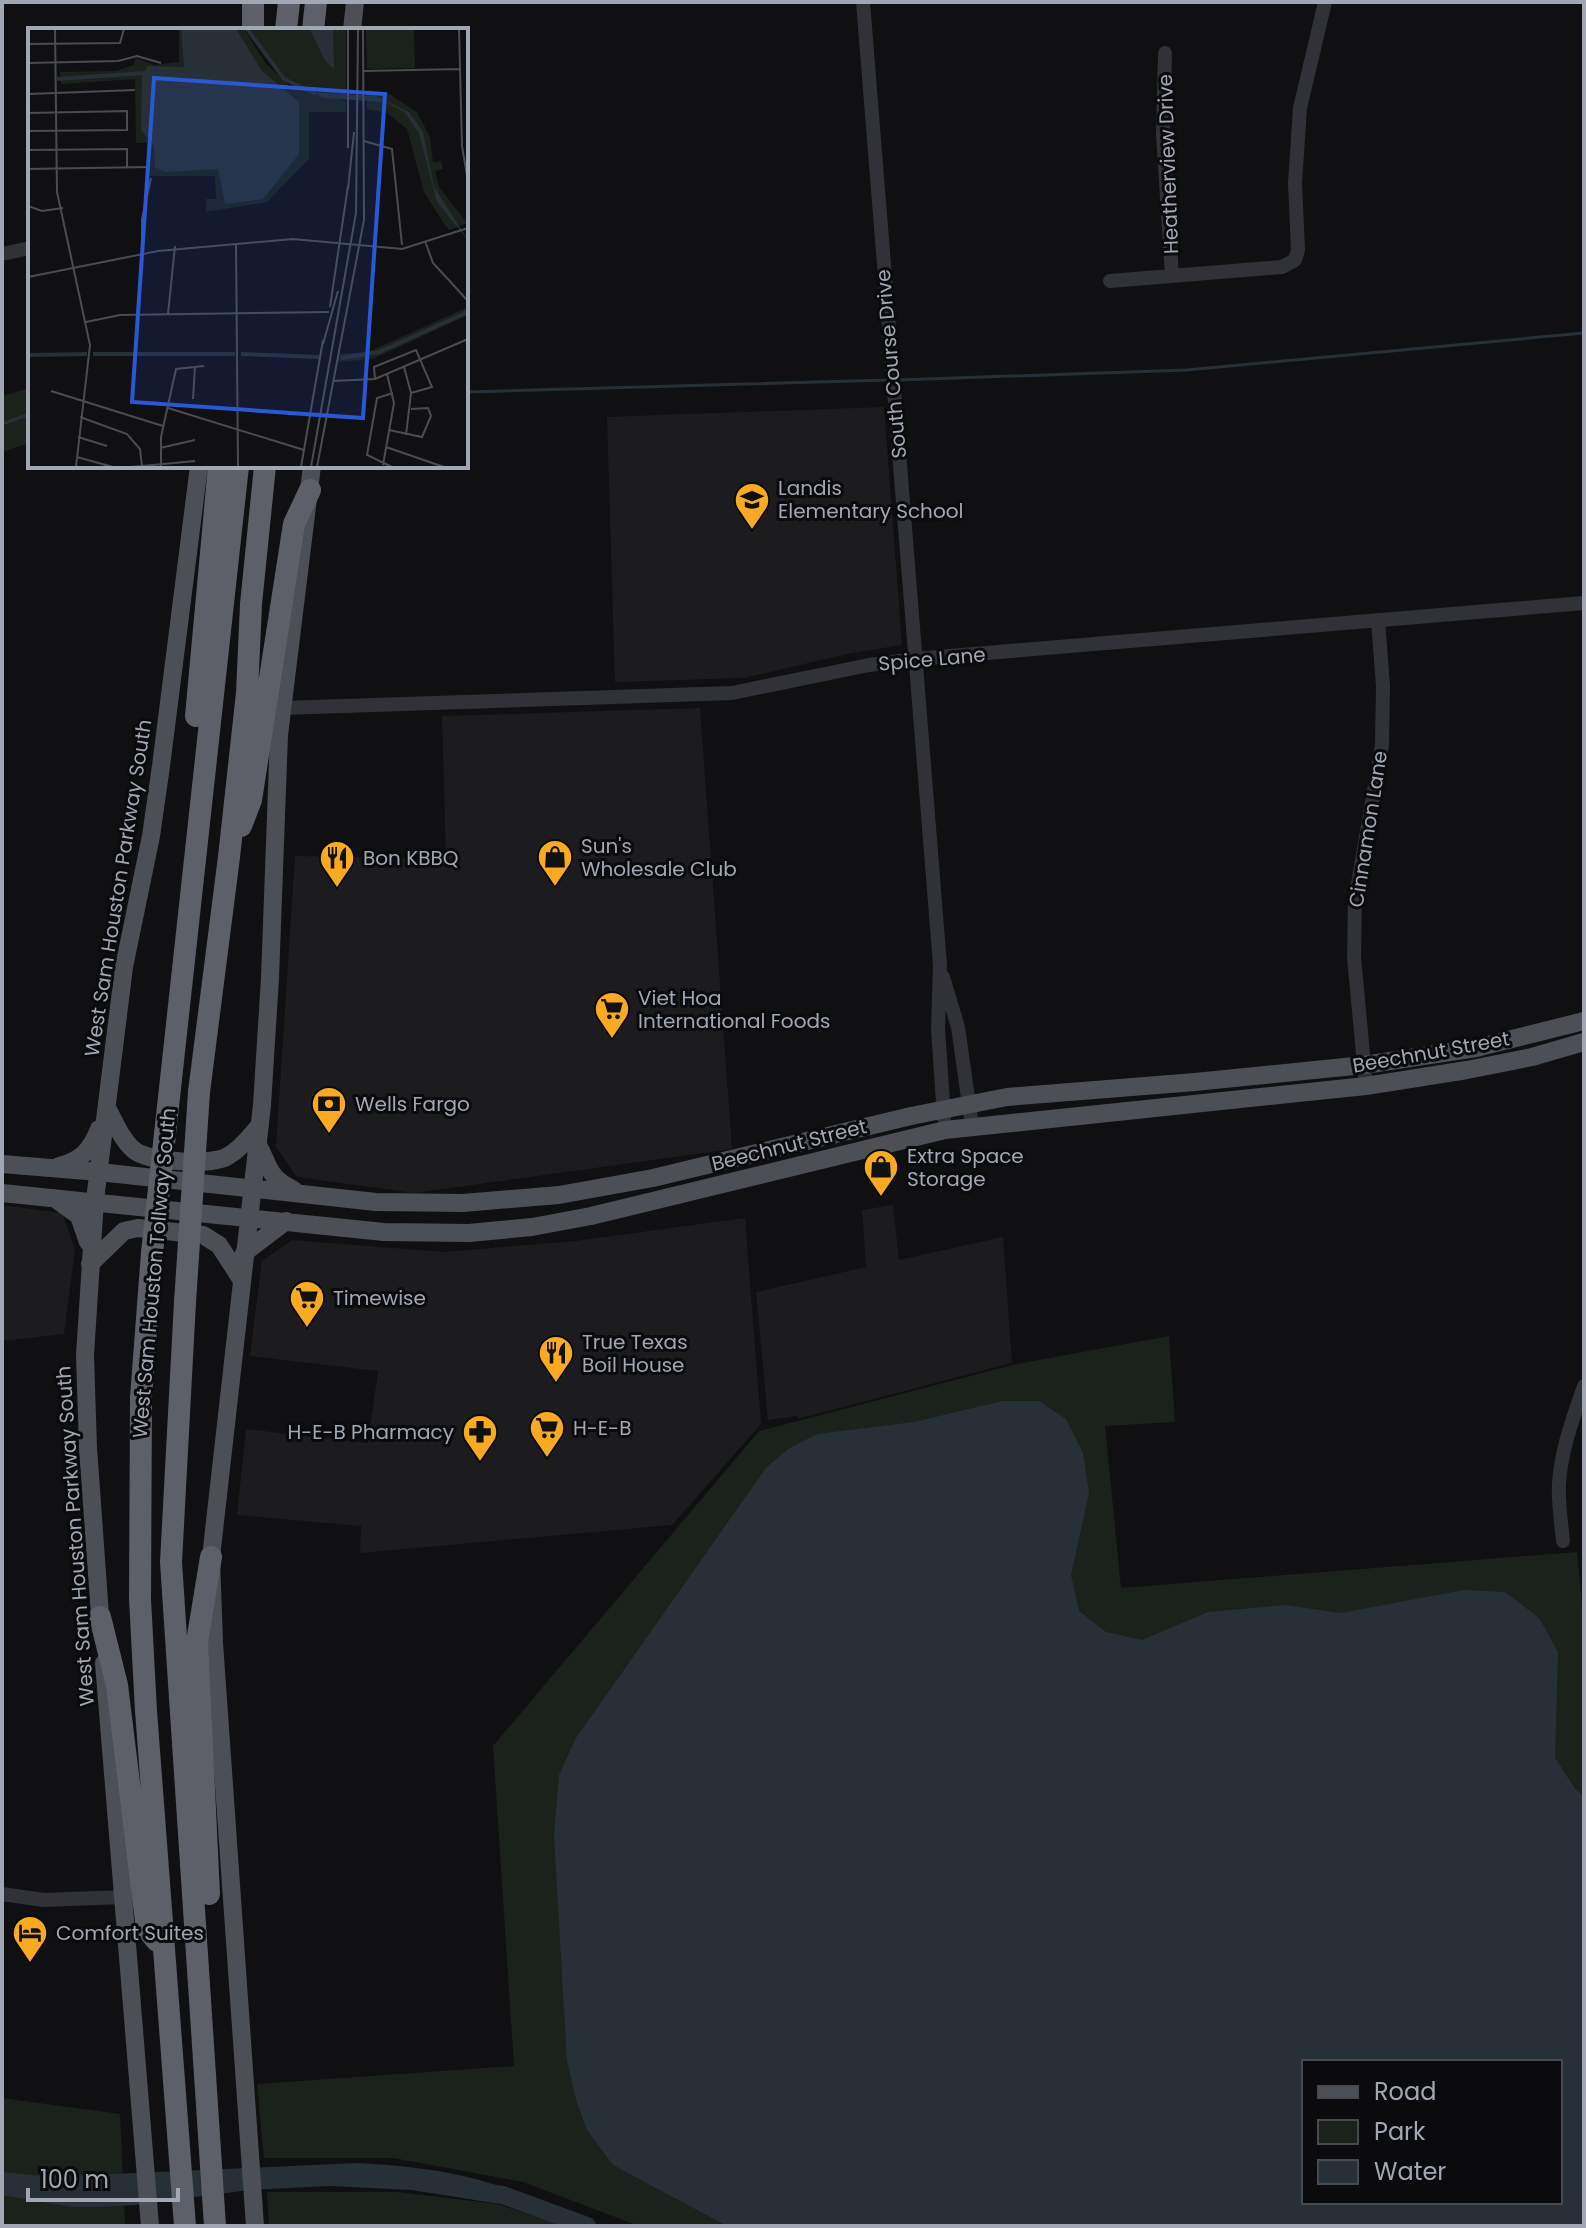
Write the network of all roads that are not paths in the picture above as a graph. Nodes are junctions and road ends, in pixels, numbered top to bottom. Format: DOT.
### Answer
graph roads {
  1 [pos="246,2"];
  2 [pos="253,2"];
  3 [pos="289,2"];
  4 [pos="316,2"];
  5 [pos="355,2"];
  6 [pos="863,2"];
  7 [pos="1325,2"];
  8 [pos="243,28"];
  9 [pos="253,28"];
  10 [pos="286,28"];
  11 [pos="313,28"];
  12 [pos="352,28"];
  13 [pos="1165,53"];
  14 [pos="28,248"];
  15 [pos="2,254"];
  16 [pos="1172,276"];
  17 [pos="1110,281"];
  18 [pos="199,468"];
  19 [pos="219,468"];
  20 [pos="238,468"];
  21 [pos="265,468"];
  22 [pos="312,468"];
  23 [pos="310,490"];
  24 [pos="1584,603"];
  25 [pos="1378,620"];
  26 [pos="915,659"];
  27 [pos="282,708"];
  28 [pos="208,742"];
  29 [pos="229,857"];
  30 [pos="940,965"];
  31 [pos="1584,1021"];
  32 [pos="1584,1042"];
  33 [pos="1364,1065"];
  34 [pos="1195,1082"];
  35 [pos="1366,1086"];
  36 [pos="969,1103"];
  37 [pos="1196,1105"];
  38 [pos="107,1108"];
  39 [pos="943,1109"];
  40 [pos="972,1126"];
  41 [pos="945,1130"];
  42 [pos="259,1134"];
  43 [pos="727,1162"];
  44 [pos="2,1164"];
  45 [pos="50,1168"];
  46 [pos="99,1172"];
  47 [pos="733,1181"];
  48 [pos="252,1189"];
  49 [pos="2,1193"];
  50 [pos="559,1195"];
  51 [pos="308,1196"];
  52 [pos="52,1197"];
  53 [pos="95,1200"];
  54 [pos="248,1217"];
  55 [pos="286,1221"];
  56 [pos="563,1222"];
  57 [pos="244,1253"];
  58 [pos="90,1258"];
  59 [pos="241,1279"];
  60 [pos="1584,1386"];
  61 [pos="1563,1541"];
  62 [pos="211,1557"];
  63 [pos="100,1617"];
  64 [pos="2,1894"];
  65 [pos="123,1897"];
  66 [pos="164,1951"];
  67 [pos="198,1954"];
  68 [pos="254,2220"];
  69 [pos="185,2222"];
  70 [pos="214,2222"];
  71 [pos="150,2224"];
  1 -- 8 [label="main road"];
  2 -- 9 [label="highway"];
  3 -- 10 [label="highway"];
  4 -- 11 [label="highway"];
  5 -- 12 [label="main road"];
  6 -- 26 [label="street, South Course Drive"];
  7 -- 16 [label="street"];
  13 -- 16 [label="street, Heatherview Drive"];
  14 -- 15 [label="street"];
  16 -- 17 [label="street"];
  18 -- 38 [label="main road, West Sam Houston Parkway South"];
  19 -- 28 [label="highway"];
  20 -- 28 [label="highway, West Sam Houston Tollway South"];
  21 -- 29 [label="highway, West Sam Houston Tollway South"];
  22 -- 23 [label="main road"];
  23 -- 27 [label="main road"];
  23 -- 29 [label="highway"];
  24 -- 25 [label="street, Spice Lane"];
  25 -- 26 [label="street, Spice Lane"];
  25 -- 33 [label="street, Cinnamon Lane"];
  26 -- 27 [label="street, Spice Lane"];
  26 -- 30 [label="street, South Course Drive"];
  27 -- 42 [label="main road"];
  28 -- 66 [label="highway, West Sam Houston Tollway South, bridge"];
  29 -- 67 [label="highway, West Sam Houston Tollway South, bridge"];
  30 -- 36 [label="street, South Course Drive"];
  30 -- 39 [label="street, South Course Drive"];
  31 -- 33 [label="main road, Beechnut Street"];
  32 -- 35 [label="main road, Beechnut Street"];
  33 -- 34 [label="main road, Beechnut Street"];
  33 -- 35 [label="street, Cinnamon Lane"];
  34 -- 36 [label="main road, Beechnut Street"];
  34 -- 37 [label="main road"];
  35 -- 37 [label="main road, Beechnut Street"];
  36 -- 39 [label="main road, Beechnut Street"];
  36 -- 40 [label="street, South Course Drive"];
  37 -- 40 [label="main road, Beechnut Street"];
  38 -- 42 [label="main road"];
  38 -- 45 [label="main road"];
  38 -- 46 [label="main road, West Sam Houston Parkway South"];
  39 -- 41 [label="street, South Course Drive"];
  39 -- 43 [label="main road, Beechnut Street"];
  40 -- 41 [label="main road, Beechnut Street"];
  41 -- 47 [label="main road, Beechnut Street"];
  42 -- 48 [label="main road"];
  42 -- 51 [label="main road"];
  43 -- 47 [label="main road"];
  43 -- 50 [label="main road, Beechnut Street"];
  44 -- 45 [label="main road, Beechnut Street"];
  45 -- 46 [label="main road, Beechnut Street"];
  46 -- 48 [label="main road, Beechnut Street"];
  46 -- 53 [label="main road, West Sam Houston Parkway South"];
  47 -- 56 [label="main road, Beechnut Street"];
  48 -- 51 [label="main road, Beechnut Street"];
  48 -- 54 [label="main road"];
  49 -- 52 [label="main road, Beechnut Street"];
  50 -- 51 [label="main road, Beechnut Street"];
  50 -- 56 [label="main road"];
  52 -- 53 [label="main road, Beechnut Street"];
  52 -- 58 [label="main road"];
  53 -- 54 [label="main road, Beechnut Street"];
  53 -- 58 [label="main road, West Sam Houston Parkway South"];
  54 -- 55 [label="main road, Beechnut Street"];
  54 -- 57 [label="main road"];
  55 -- 56 [label="main road, Beechnut Street"];
  55 -- 57 [label="main road"];
  57 -- 59 [label="main road"];
  58 -- 59 [label="main road"];
  58 -- 63 [label="main road, West Sam Houston Parkway South"];
  59 -- 62 [label="main road"];
  60 -- 61 [label="street"];
  62 -- 67 [label="highway"];
  62 -- 68 [label="main road"];
  63 -- 65 [label="main road, West Sam Houston Parkway South"];
  63 -- 66 [label="highway"];
  64 -- 65 [label="street"];
  65 -- 71 [label="main road, West Sam Houston Parkway South"];
  66 -- 69 [label="highway, West Sam Houston Tollway South"];
  67 -- 70 [label="highway, West Sam Houston Tollway South"];
}
